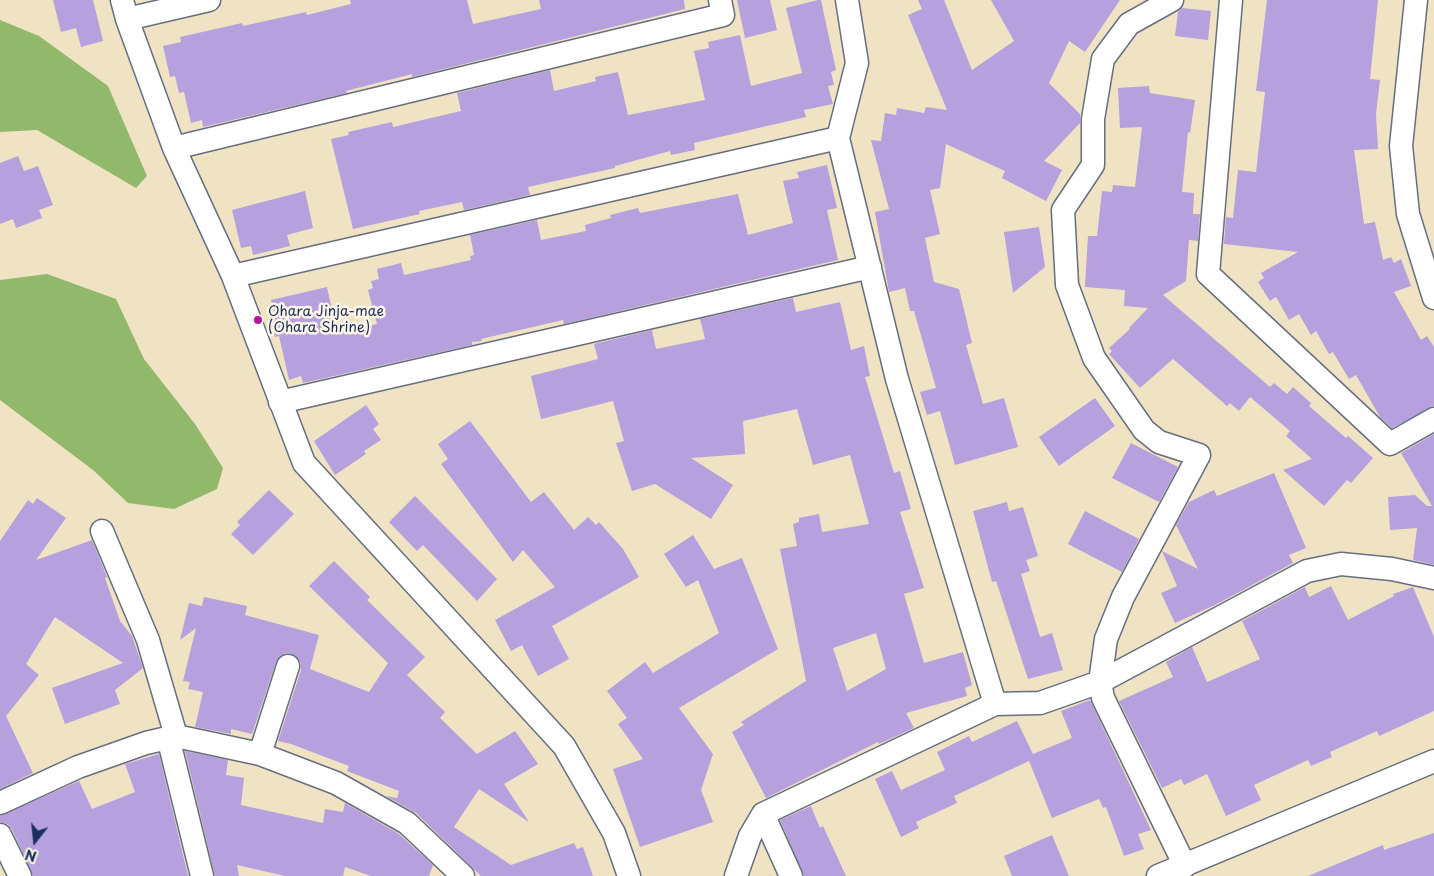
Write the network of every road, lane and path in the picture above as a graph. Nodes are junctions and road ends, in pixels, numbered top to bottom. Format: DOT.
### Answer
graph roads {
  1 [pos="209,0"];
  2 [pos="720,0"];
  3 [pos="847,0"];
  4 [pos="1172,0"];
  5 [pos="1231,0"];
  6 [pos="1416,0"];
  7 [pos="124,9"];
  8 [pos="838,138"];
  9 [pos="174,148"];
  10 [pos="870,267"];
  11 [pos="233,276"];
  12 [pos="1434,298"];
  13 [pos="280,402"];
  14 [pos="1434,419"];
  15 [pos="102,531"];
  16 [pos="1434,578"];
  17 [pos="288,666"];
  18 [pos="1100,682"];
  19 [pos="995,704"];
  20 [pos="172,737"];
  21 [pos="260,754"];
  22 [pos="1434,761"];
  23 [pos="0,803"];
  24 [pos="763,814"];
  25 [pos="0,835"];
  26 [pos="1184,866"];
  27 [pos="20,876"];
  28 [pos="202,876"];
  29 [pos="463,876"];
  30 [pos="629,876"];
  31 [pos="736,876"];
  32 [pos="791,876"];
  33 [pos="1158,876"];
  1 -- 7 [label="street"];
  2 -- 9 [label="street"];
  3 -- 8 [label="street"];
  4 -- 18 [label="street"];
  5 -- 14 [label="street"];
  6 -- 12 [label="street"];
  7 -- 9 [label="street"];
  8 -- 10 [label="street"];
  8 -- 11 [label="street"];
  9 -- 11 [label="street"];
  10 -- 13 [label="street"];
  10 -- 19 [label="street"];
  11 -- 13 [label="street"];
  13 -- 30 [label="street"];
  15 -- 20 [label="street"];
  16 -- 18 [label="street"];
  17 -- 21 [label="street"];
  18 -- 19 [label="street"];
  18 -- 26 [label="street"];
  19 -- 24 [label="street"];
  20 -- 21 [label="street"];
  20 -- 23 [label="street"];
  20 -- 28 [label="street"];
  21 -- 29 [label="street"];
  22 -- 26 [label="street"];
  24 -- 31 [label="street"];
  24 -- 32 [label="street"];
  25 -- 27 [label="street"];
  26 -- 33 [label="street"];
}
